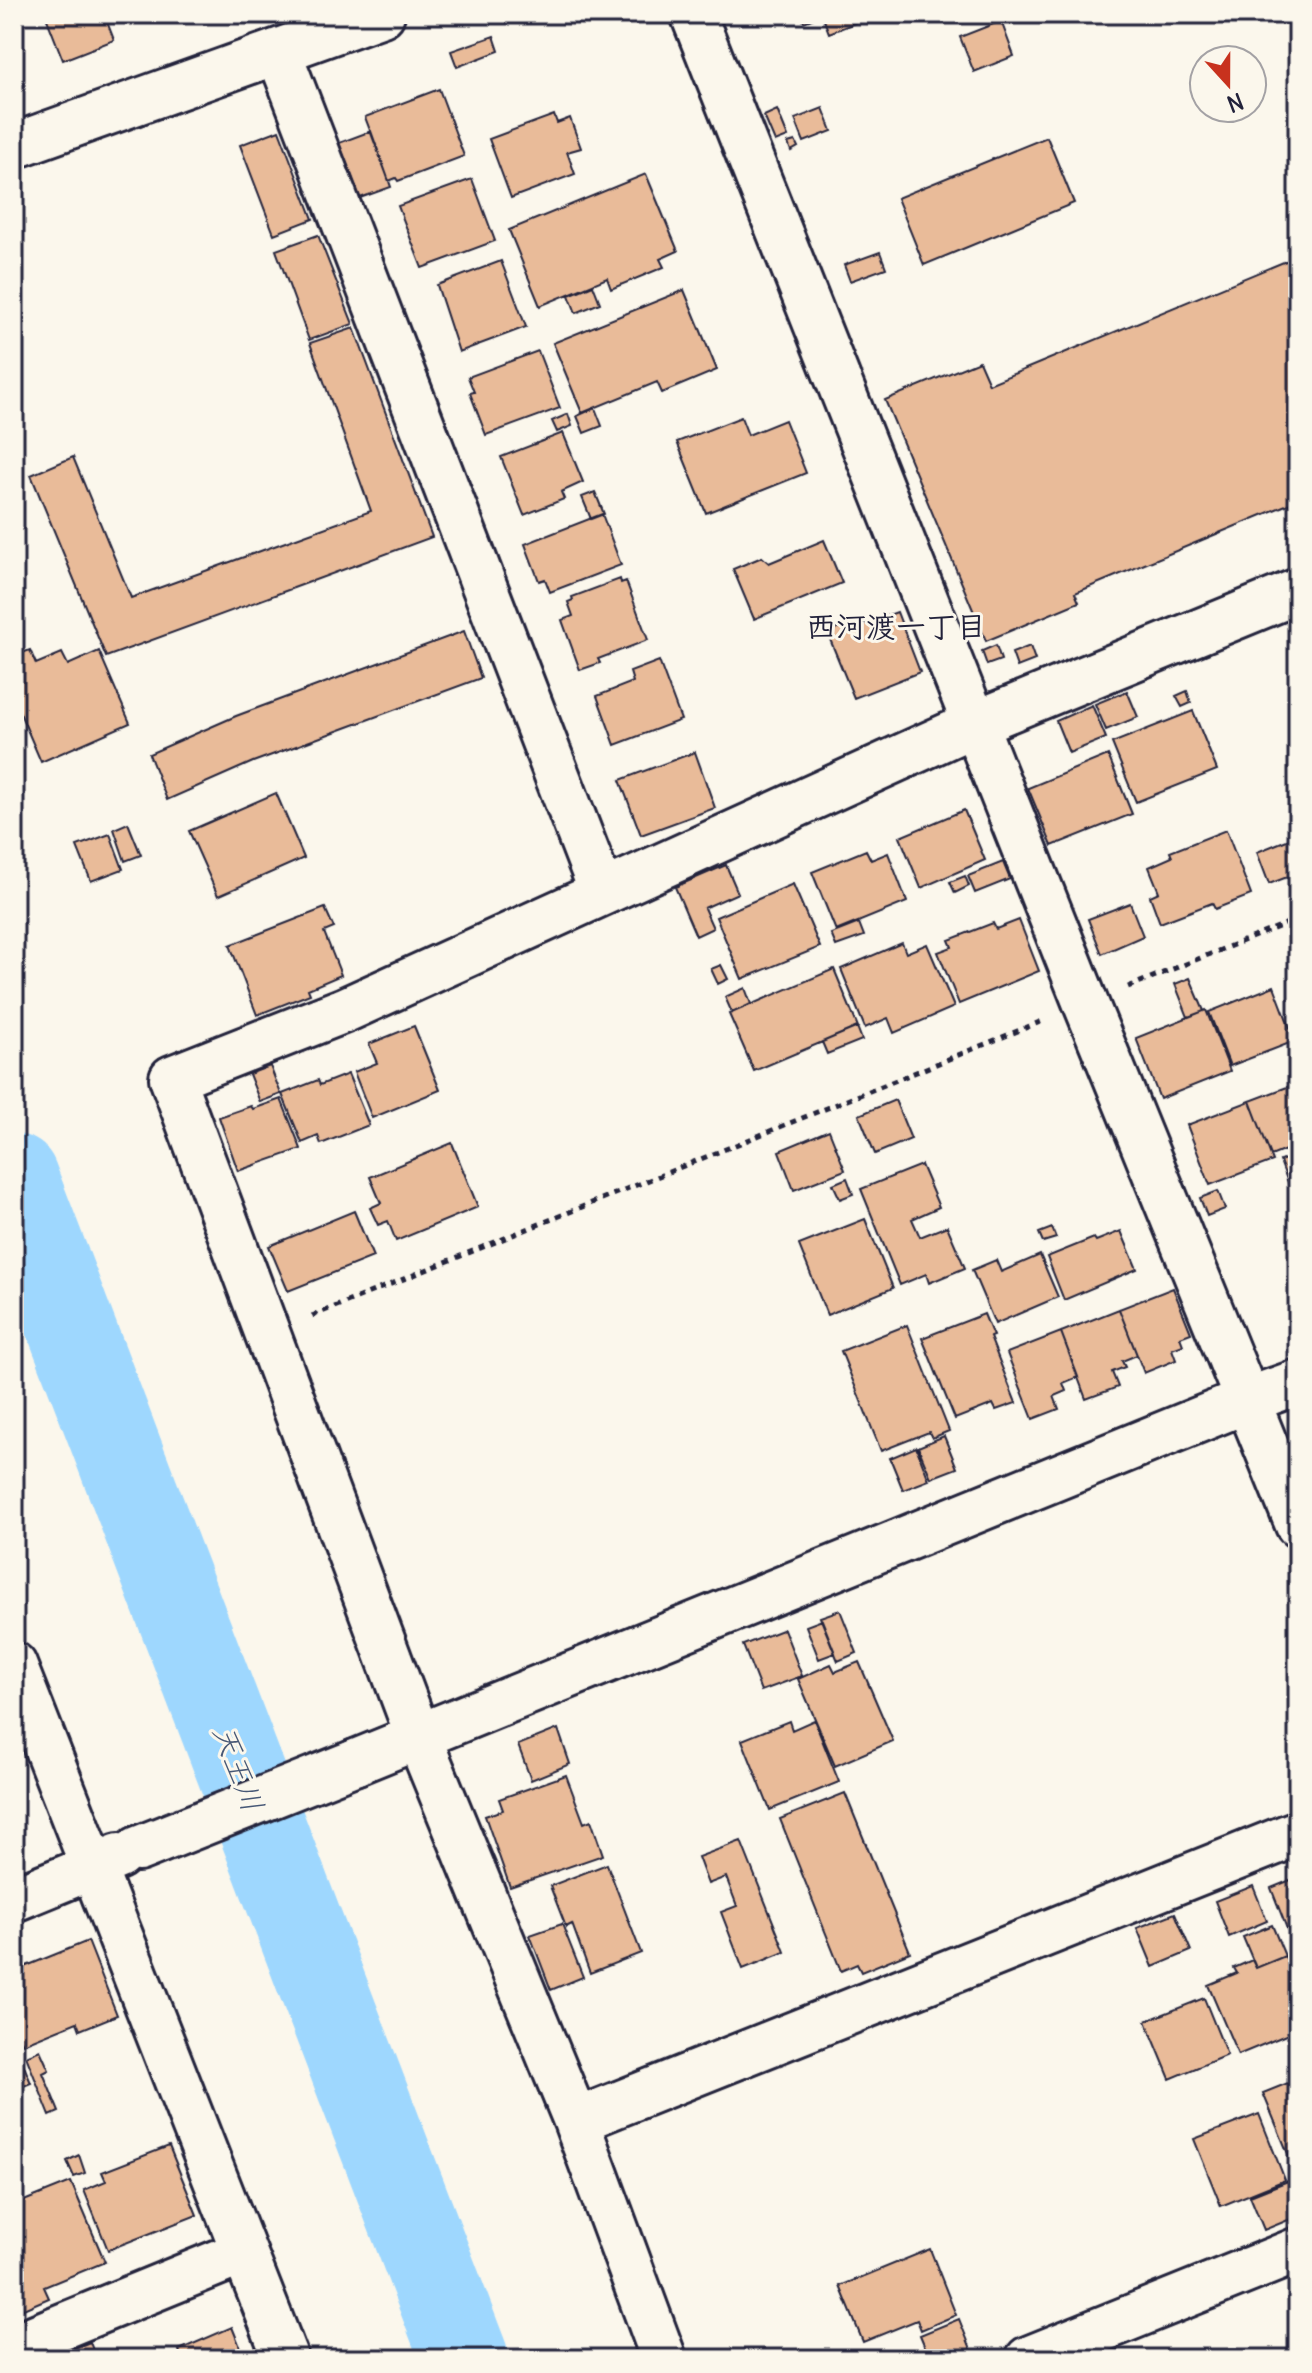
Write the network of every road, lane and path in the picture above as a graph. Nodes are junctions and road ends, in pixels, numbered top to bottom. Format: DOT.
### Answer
graph roads {
  1 [pos="382,14"];
  2 [pos="693,14"];
  3 [pos="279,53"];
  4 [pos="14,146"];
  5 [pos="1298,591"];
  6 [pos="974,724"];
  7 [pos="602,892"];
  8 [pos="1298,919"];
  9 [pos="1086,1004"];
  10 [pos="269,1334"];
  11 [pos="1298,1382"];
  12 [pos="1245,1401"];
  13 [pos="1298,1525"];
  14 [pos="14,1665"];
  15 [pos="418,1736"];
  16 [pos="1298,1833"];
  17 [pos="93,1867"];
  18 [pos="14,1899"];
  19 [pos="576,2121"];
  20 [pos="1298,2250"];
  21 [pos="244,2252"];
  22 [pos="14,2346"];
  23 [pos="286,2359"];
  24 [pos="664,2359"];
  25 [pos="1028,2359"];
  1 -- 3 [label="street"];
  2 -- 6 [label="street"];
  3 -- 4 [label="street"];
  3 -- 7 [label="street"];
  5 -- 6 [label="street"];
  6 -- 7 [label="street"];
  6 -- 9 [label="street"];
  7 -- 10 [label="street"];
  8 -- 9 [label="path"];
  9 -- 10 [label="path"];
  9 -- 12 [label="street"];
  10 -- 15 [label="street"];
  11 -- 12 [label="street"];
  12 -- 13 [label="street"];
  12 -- 15 [label="street"];
  14 -- 17 [label="street"];
  15 -- 17 [label="street"];
  15 -- 19 [label="street"];
  16 -- 19 [label="street"];
  17 -- 18 [label="street"];
  17 -- 21 [label="street"];
  19 -- 24 [label="street"];
  20 -- 25 [label="street"];
  21 -- 22 [label="street"];
  21 -- 23 [label="street"];
}
